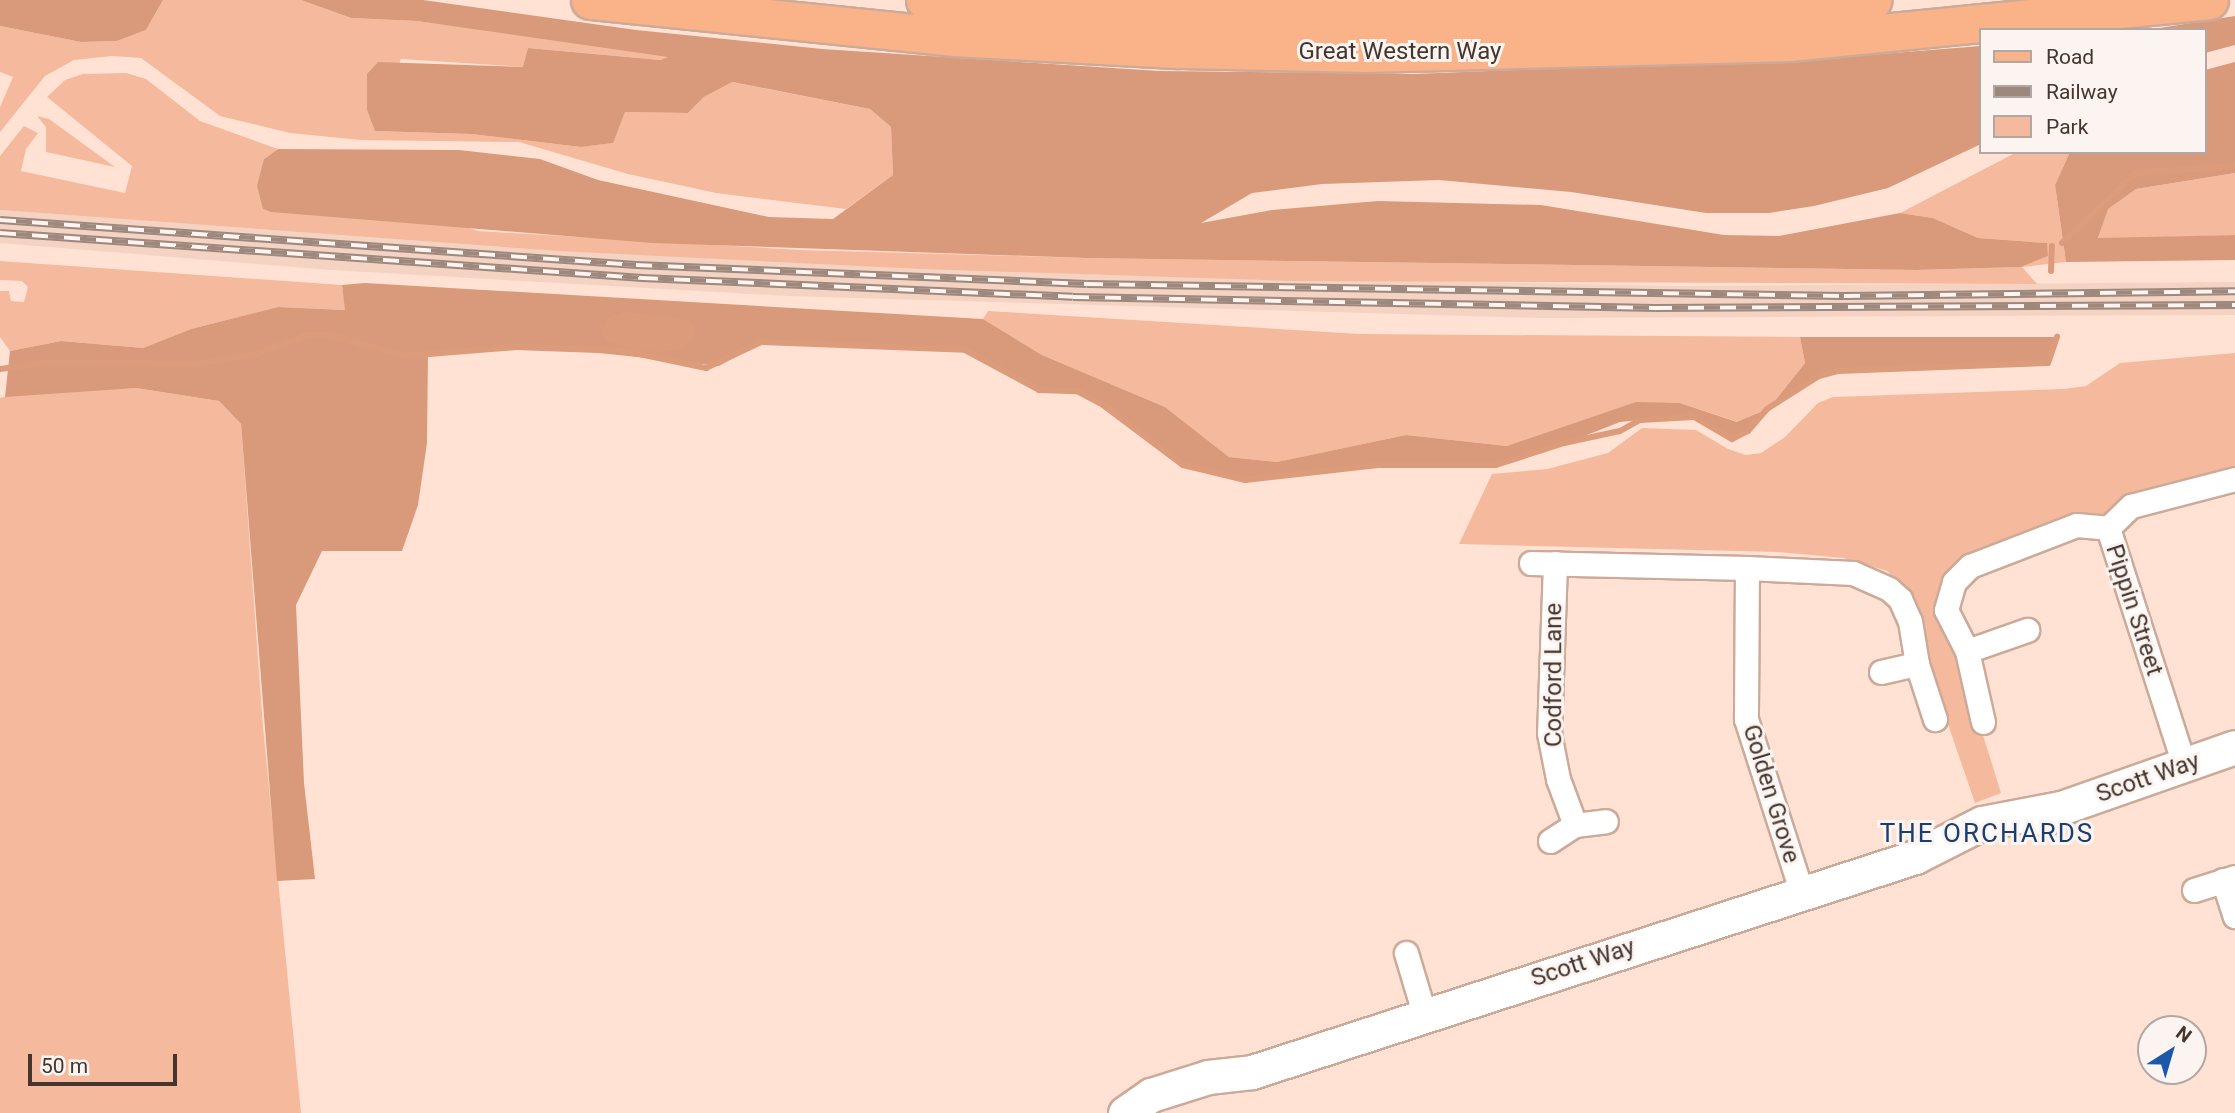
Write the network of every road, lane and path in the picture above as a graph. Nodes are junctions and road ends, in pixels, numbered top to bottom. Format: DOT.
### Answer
graph roads {
  1 [pos="590,0"];
  2 [pos="925,0"];
  3 [pos="1873,0"];
  4 [pos="2209,0"];
  5 [pos="2235,479"];
  6 [pos="2108,528"];
  7 [pos="1531,563"];
  8 [pos="1555,563"];
  9 [pos="1747,568"];
  10 [pos="2028,630"];
  11 [pos="1967,651"];
  12 [pos="1917,664"];
  13 [pos="1881,671"];
  14 [pos="1935,719"];
  15 [pos="1983,722"];
  16 [pos="2235,747"];
  17 [pos="2184,765"];
  18 [pos="1606,821"];
  19 [pos="1575,825"];
  20 [pos="1550,841"];
  21 [pos="2229,878"];
  22 [pos="2194,890"];
  23 [pos="1802,893"];
  24 [pos="2235,916"];
  25 [pos="1406,953"];
  26 [pos="1424,1013"];
  27 [pos="1252,1072"];
  28 [pos="1125,1113"];
  29 [pos="1168,1113"];
  1 -- 4 [label="main road, Great Western Way"];
  2 -- 3 [label="main road, Great Western Way"];
  5 -- 6 [label="street"];
  6 -- 11 [label="street, Pippin Street"];
  6 -- 17 [label="street, Pippin Street"];
  7 -- 8 [label="street"];
  8 -- 9 [label="street"];
  8 -- 19 [label="street, Codford Lane"];
  9 -- 12 [label="street"];
  9 -- 23 [label="street, Golden Grove"];
  10 -- 11 [label="street"];
  11 -- 15 [label="street, Pippin Street"];
  12 -- 13 [label="street"];
  12 -- 14 [label="street"];
  16 -- 17 [label="street, Scott Way"];
  17 -- 23 [label="street, Scott Way"];
  18 -- 19 [label="street"];
  19 -- 20 [label="street"];
  21 -- 22 [label="street"];
  21 -- 24 [label="street"];
  23 -- 26 [label="street, Scott Way"];
  25 -- 26 [label="street"];
  26 -- 27 [label="street, Scott Way"];
  27 -- 28 [label="street, Scott Way"];
  27 -- 29 [label="street, Scott Way"];
}
